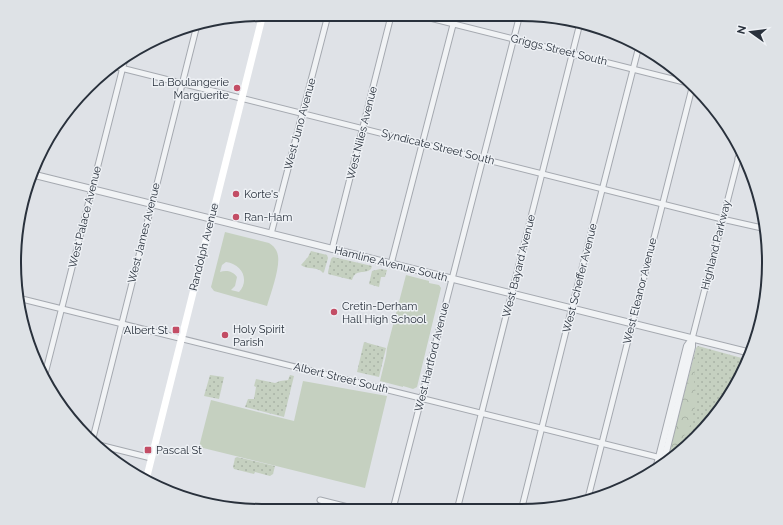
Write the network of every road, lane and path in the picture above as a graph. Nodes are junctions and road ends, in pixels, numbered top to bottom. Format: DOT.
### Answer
graph roads {
  1 [pos="261,21"];
  2 [pos="326,21"];
  3 [pos="390,21"];
  4 [pos="445,21"];
  5 [pos="518,21"];
  6 [pos="453,23"];
  7 [pos="579,28"];
  8 [pos="196,30"];
  9 [pos="513,39"];
  10 [pos="638,51"];
  11 [pos="573,54"];
  12 [pos="124,65"];
  13 [pos="119,68"];
  14 [pos="123,69"];
  15 [pos="633,69"];
  16 [pos="680,81"];
  17 [pos="182,84"];
  18 [pos="690,91"];
  19 [pos="242,98"];
  20 [pos="303,114"];
  21 [pos="363,129"];
  22 [pos="422,144"];
  23 [pos="738,158"];
  24 [pos="483,159"];
  25 [pos="542,174"];
  26 [pos="37,175"];
  27 [pos="92,189"];
  28 [pos="602,189"];
  29 [pos="151,204"];
  30 [pos="662,204"];
  31 [pos="211,219"];
  32 [pos="722,219"];
  33 [pos="759,227"];
  34 [pos="271,234"];
  35 [pos="332,249"];
  36 [pos="391,264"];
  37 [pos="452,279"];
  38 [pos="512,294"];
  39 [pos="24,300"];
  40 [pos="62,309"];
  41 [pos="572,309"];
  42 [pos="121,324"];
  43 [pos="632,324"];
  44 [pos="181,338"];
  45 [pos="692,339"];
  46 [pos="745,352"];
  47 [pos="46,369"];
  48 [pos="422,398"];
  49 [pos="482,413"];
  50 [pos="542,428"];
  51 [pos="94,435"];
  52 [pos="602,443"];
  53 [pos="106,447"];
  54 [pos="151,458"];
  55 [pos="662,458"];
  56 [pos="147,475"];
  57 [pos="589,494"];
  58 [pos="320,500"];
  59 [pos="336,504"];
  60 [pos="395,504"];
  61 [pos="459,504"];
  62 [pos="523,504"];
  1 -- 19 [label="main road, Randolph Avenue"];
  2 -- 20 [label="street, West Juno Avenue"];
  3 -- 21 [label="street, West Niles Avenue"];
  4 -- 6 [label="street, Griggs Street South"];
  5 -- 9 [label="street, West Hartford Avenue"];
  6 -- 9 [label="street, Griggs Street South"];
  6 -- 22 [label="street"];
  7 -- 11 [label="street, West Bayard Avenue"];
  8 -- 17 [label="street, West James Avenue"];
  9 -- 11 [label="street, Griggs Street South"];
  9 -- 24 [label="street, West Hartford Avenue"];
  10 -- 15 [label="street, West Scheffer Avenue"];
  11 -- 15 [label="street, Griggs Street South"];
  11 -- 25 [label="street, West Bayard Avenue"];
  12 -- 14 [label="street, West Palace Avenue"];
  13 -- 14 [label="street, Syndicate Street South"];
  14 -- 17 [label="street, Syndicate Street South"];
  14 -- 27 [label="street, West Palace Avenue"];
  15 -- 16 [label="street, Griggs Street South"];
  15 -- 28 [label="street, West Scheffer Avenue"];
  17 -- 19 [label="street, Syndicate Street South"];
  17 -- 29 [label="street, West James Avenue"];
  18 -- 30 [label="street, West Eleanor Avenue"];
  19 -- 20 [label="street, Syndicate Street South"];
  19 -- 31 [label="main road, Randolph Avenue"];
  20 -- 21 [label="street, Syndicate Street South"];
  20 -- 34 [label="street, West Juno Avenue"];
  21 -- 22 [label="street, Syndicate Street South"];
  21 -- 35 [label="street, West Niles Avenue"];
  22 -- 24 [label="street, Syndicate Street South"];
  22 -- 36 [label="street"];
  23 -- 32 [label="street, Highland Parkway"];
  24 -- 25 [label="street, Syndicate Street South"];
  24 -- 37 [label="street, West Hartford Avenue"];
  25 -- 28 [label="street, Syndicate Street South"];
  25 -- 38 [label="street, West Bayard Avenue"];
  26 -- 27 [label="street, Hamline Avenue South"];
  27 -- 29 [label="street, Hamline Avenue South"];
  27 -- 40 [label="street, West Palace Avenue"];
  28 -- 30 [label="street, Syndicate Street South"];
  28 -- 41 [label="street, West Scheffer Avenue"];
  29 -- 31 [label="street, Hamline Avenue South"];
  29 -- 42 [label="street, West James Avenue"];
  30 -- 32 [label="street, Syndicate Street South"];
  30 -- 43 [label="street, West Eleanor Avenue"];
  31 -- 34 [label="street, Hamline Avenue South"];
  31 -- 44 [label="main road, Randolph Avenue"];
  32 -- 33 [label="street, Syndicate Street South"];
  32 -- 45 [label="street, Highland Parkway"];
  34 -- 35 [label="street, Hamline Avenue South"];
  35 -- 36 [label="street, Hamline Avenue South"];
  36 -- 37 [label="street, Hamline Avenue South"];
  37 -- 38 [label="street, Hamline Avenue South"];
  37 -- 48 [label="street, West Hartford Avenue"];
  38 -- 41 [label="street, Hamline Avenue South"];
  38 -- 49 [label="street, West Bayard Avenue"];
  39 -- 40 [label="street, Albert Street South"];
  40 -- 42 [label="street, Albert Street South"];
  40 -- 47 [label="street, West Palace Avenue"];
  41 -- 43 [label="street, Hamline Avenue South"];
  41 -- 50 [label="street, West Scheffer Avenue"];
  42 -- 44 [label="street, Albert Street South"];
  42 -- 51 [label="street, West James Avenue"];
  43 -- 45 [label="street, Hamline Avenue South"];
  43 -- 52 [label="street, West Eleanor Avenue"];
  44 -- 48 [label="street, Albert Street South"];
  44 -- 54 [label="main road, Randolph Avenue"];
  45 -- 46 [label="street, Hamline Avenue South"];
  45 -- 55 [label="street, Highland Parkway"];
  48 -- 49 [label="street, Albert Street South"];
  48 -- 60 [label="street, West Hartford Avenue"];
  49 -- 50 [label="street, Albert Street South"];
  49 -- 61 [label="street, West Bayard Avenue"];
  50 -- 52 [label="street, Albert Street South"];
  50 -- 62 [label="street, West Scheffer Avenue"];
  52 -- 55 [label="street, Albert Street South"];
  52 -- 57 [label="street, West Eleanor Avenue"];
  53 -- 54 [label="street"];
  54 -- 56 [label="main road, Randolph Avenue"];
  58 -- 59 [label="street"];
}
